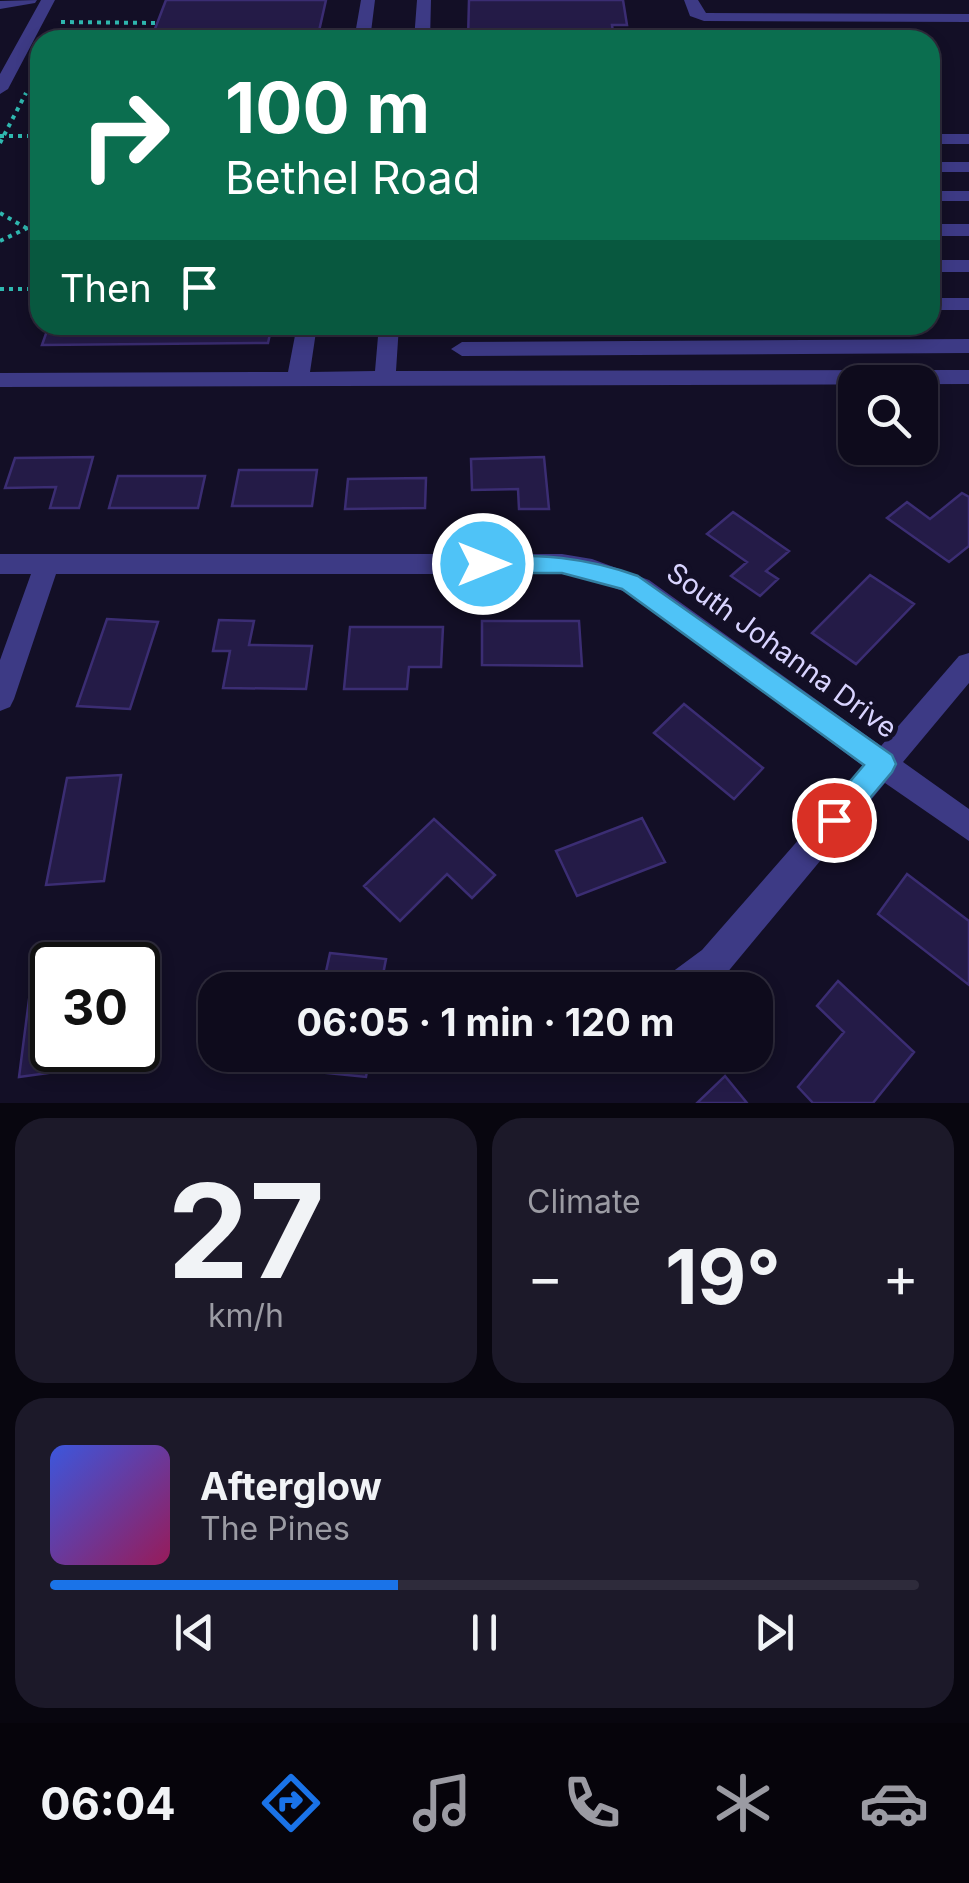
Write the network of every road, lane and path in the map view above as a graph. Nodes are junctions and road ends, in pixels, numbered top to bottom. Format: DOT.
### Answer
graph roads {
  1 [pos="30,0"];
  2 [pos="48,0"];
  3 [pos="368,0"];
  4 [pos="424,0"];
  5 [pos="691,0"];
  6 [pos="853,0"];
  7 [pos="0,5"];
  8 [pos="969,18"];
  9 [pos="863,19"];
  10 [pos="61,22"];
  11 [pos="156,23"];
  12 [pos="32,30"];
  13 [pos="364,30"];
  14 [pos="422,30"];
  15 [pos="868,30"];
  16 [pos="30,34"];
  17 [pos="30,84"];
  18 [pos="0,90"];
  19 [pos="2,136"];
  20 [pos="30,136"];
  21 [pos="940,138"];
  22 [pos="969,138"];
  23 [pos="0,143"];
  24 [pos="940,167"];
  25 [pos="969,167"];
  26 [pos="940,196"];
  27 [pos="969,196"];
  28 [pos="0,213"];
  29 [pos="28,230"];
  30 [pos="940,230"];
  31 [pos="969,230"];
  32 [pos="0,241"];
  33 [pos="940,266"];
  34 [pos="969,266"];
  35 [pos="30,289"];
  36 [pos="0,290"];
  37 [pos="940,304"];
  38 [pos="969,304"];
  39 [pos="305,335"];
  40 [pos="388,335"];
  41 [pos="463,335"];
  42 [pos="802,336"];
  43 [pos="969,346"];
  44 [pos="462,349"];
  45 [pos="969,377"];
  46 [pos="298,378"];
  47 [pos="386,378"];
  48 [pos="462,378"];
  49 [pos="814,378"];
  50 [pos="0,380"];
  51 [pos="0,564"];
  52 [pos="48,564"];
  53 [pos="969,664"];
  54 [pos="0,699"];
  55 [pos="882,764"];
  56 [pos="969,827"];
  57 [pos="700,972"];
  1 -- 7 [label="street"];
  2 -- 12 [label="street"];
  3 -- 13 [label="street"];
  4 -- 14 [label="street"];
  5 -- 9 [label="street"];
  6 -- 9 [label="street"];
  8 -- 9 [label="street"];
  9 -- 15 [label="street"];
  10 -- 11 [label="path"];
  16 -- 18 [label="street"];
  17 -- 19 [label="path"];
  19 -- 20 [label="path"];
  19 -- 23 [label="path"];
  21 -- 22 [label="street"];
  24 -- 25 [label="street"];
  26 -- 27 [label="street"];
  28 -- 29 [label="path"];
  29 -- 32 [label="path"];
  30 -- 31 [label="street"];
  33 -- 34 [label="street"];
  35 -- 36 [label="path"];
  37 -- 38 [label="street"];
  39 -- 46 [label="street"];
  40 -- 47 [label="street"];
  41 -- 44 [label="street"];
  42 -- 43 [label="street"];
  42 -- 44 [label="street"];
  42 -- 49 [label="street"];
  44 -- 48 [label="street"];
  45 -- 49 [label="street"];
  46 -- 47 [label="street"];
  46 -- 50 [label="street"];
  47 -- 48 [label="street"];
  48 -- 49 [label="street"];
  51 -- 52 [label="street, South Johanna Drive"];
  52 -- 54 [label="street"];
  52 -- 55 [label="street, South Johanna Drive"];
  53 -- 55 [label="street"];
  55 -- 56 [label="street, South Johanna Drive"];
  55 -- 57 [label="street"];
}
